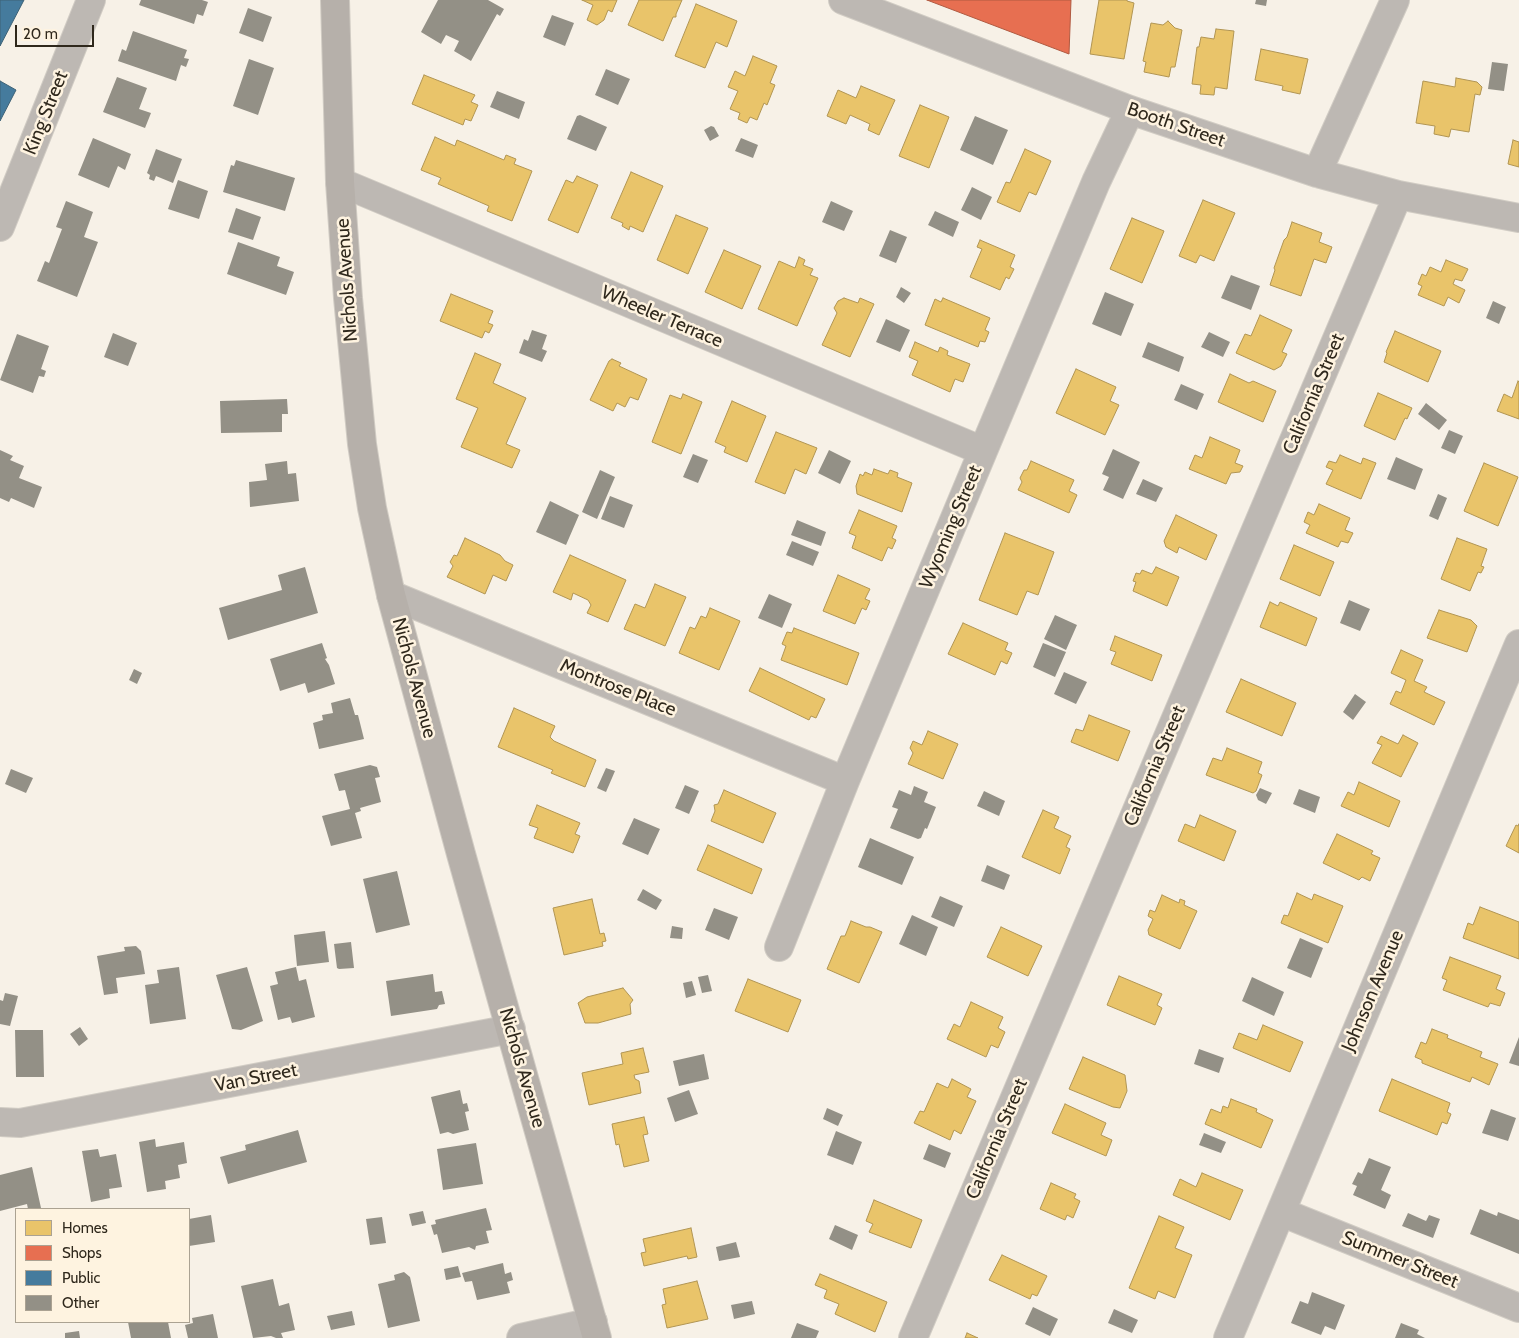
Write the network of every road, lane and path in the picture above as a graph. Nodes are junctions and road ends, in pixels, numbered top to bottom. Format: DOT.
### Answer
graph roads {
  1 [pos="91,0"];
  2 [pos="335,0"];
  3 [pos="844,0"];
  4 [pos="1395,0"];
  5 [pos="1130,110"];
  6 [pos="1317,173"];
  7 [pos="340,182"];
  8 [pos="1398,195"];
  9 [pos="1519,218"];
  10 [pos="0,227"];
  11 [pos="983,452"];
  12 [pos="391,595"];
  13 [pos="1519,644"];
  14 [pos="845,781"];
  15 [pos="780,947"];
  16 [pos="512,1029"];
  17 [pos="0,1122"];
  18 [pos="1281,1212"];
  19 [pos="1519,1308"];
  20 [pos="595,1330"];
  21 [pos="521,1338"];
  22 [pos="913,1338"];
  23 [pos="1228,1338"];
  1 -- 10 [label="street, King Street"];
  2 -- 7 [label="main road, Nichols Avenue"];
  3 -- 5 [label="street, Booth Street"];
  4 -- 6 [label="street"];
  5 -- 6 [label="street, Booth Street"];
  5 -- 11 [label="street, Wyoming Street"];
  6 -- 8 [label="street, Booth Street"];
  7 -- 11 [label="street, Wheeler Terrace"];
  7 -- 12 [label="main road, Nichols Avenue"];
  8 -- 9 [label="street, Booth Street"];
  8 -- 22 [label="street, California Street"];
  11 -- 14 [label="street, Wyoming Street"];
  12 -- 14 [label="street, Montrose Place"];
  12 -- 16 [label="main road, Nichols Avenue"];
  13 -- 18 [label="street, Johnson Avenue"];
  14 -- 15 [label="street, Wyoming Street"];
  16 -- 17 [label="street, Van Street"];
  16 -- 20 [label="main road, Nichols Avenue"];
  18 -- 19 [label="street, Summer Street"];
  18 -- 23 [label="street, Johnson Avenue"];
  20 -- 21 [label="street"];
}
